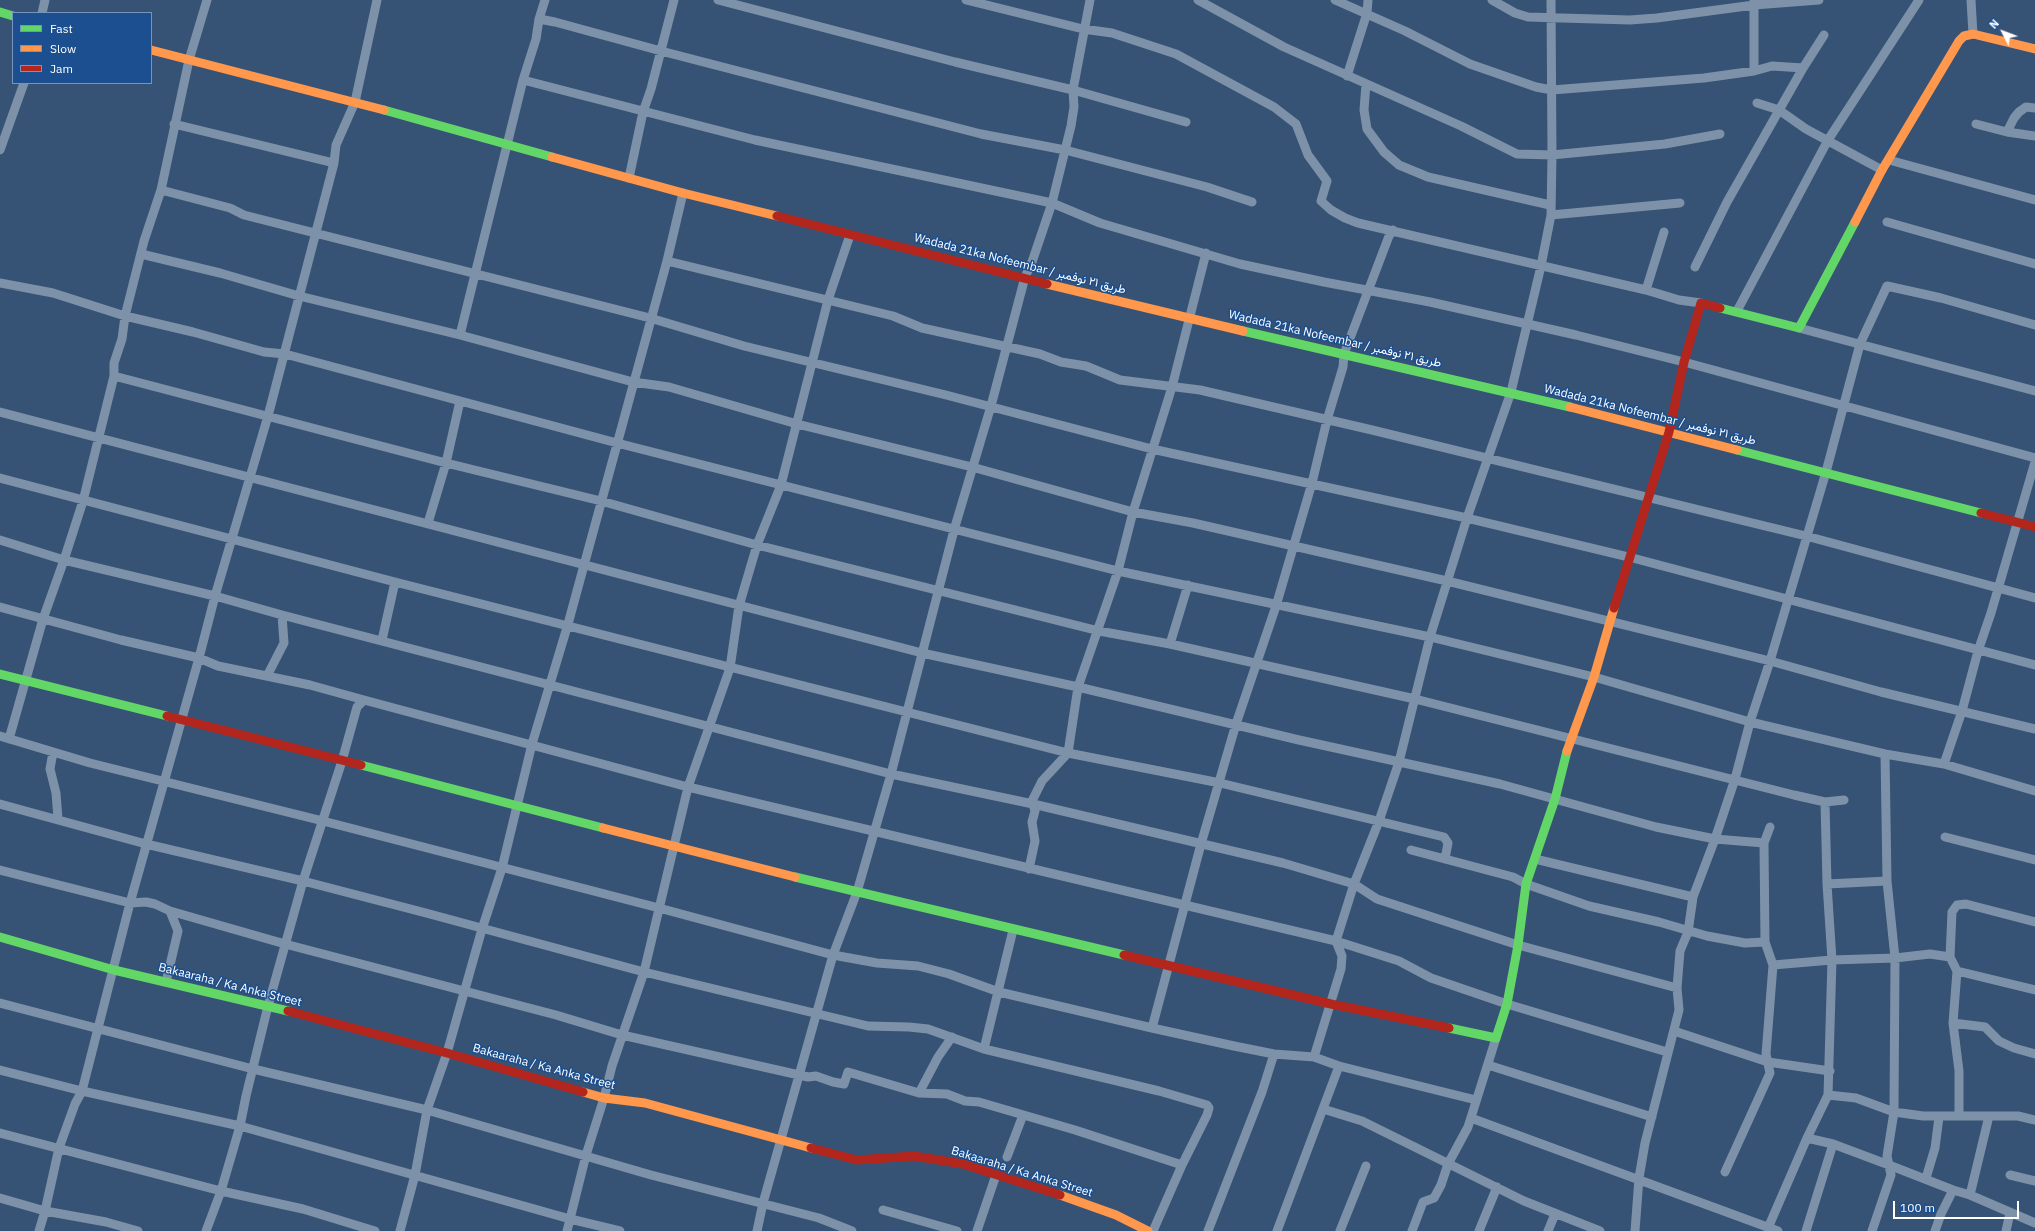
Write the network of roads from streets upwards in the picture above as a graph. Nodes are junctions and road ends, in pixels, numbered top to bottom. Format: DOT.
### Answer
graph roads {
  1 [pos="45,0"];
  2 [pos="207,0"];
  3 [pos="377,0"];
  4 [pos="545,0"];
  5 [pos="674,0"];
  6 [pos="718,0"];
  7 [pos="966,0"];
  8 [pos="1090,0"];
  9 [pos="1198,0"];
  10 [pos="1335,0"];
  11 [pos="1368,0"];
  12 [pos="1492,0"];
  13 [pos="1551,0"];
  14 [pos="1819,0"];
  15 [pos="1919,0"];
  16 [pos="1971,0"];
  17 [pos="1754,2"];
  18 [pos="0,12"];
  19 [pos="42,12"];
  20 [pos="1367,13"];
  21 [pos="12,16"];
  22 [pos="540,19"];
  23 [pos="1551,19"];
  24 [pos="1083,29"];
  25 [pos="1972,34"];
  26 [pos="1824,35"];
  27 [pos="2035,48"];
  28 [pos="152,50"];
  29 [pos="661,51"];
  30 [pos="189,60"];
  31 [pos="1803,68"];
  32 [pos="1754,71"];
  33 [pos="1347,76"];
  34 [pos="523,80"];
  35 [pos="24,84"];
  36 [pos="1366,84"];
  37 [pos="1073,90"];
  38 [pos="1552,90"];
  39 [pos="355,102"];
  40 [pos="1757,104"];
  41 [pos="2035,108"];
  42 [pos="1779,110"];
  43 [pos="643,112"];
  44 [pos="1186,122"];
  45 [pos="174,124"];
  46 [pos="1976,124"];
  47 [pos="2007,132"];
  48 [pos="1720,134"];
  49 [pos="2035,136"];
  50 [pos="1828,140"];
  51 [pos="506,144"];
  52 [pos="0,150"];
  53 [pos="1065,150"];
  54 [pos="1552,155"];
  55 [pos="1889,160"];
  56 [pos="334,163"];
  57 [pos="1882,170"];
  58 [pos="629,178"];
  59 [pos="161,190"];
  60 [pos="683,193"];
  61 [pos="2035,200"];
  62 [pos="1252,202"];
  63 [pos="1052,203"];
  64 [pos="1680,203"];
  65 [pos="1550,210"];
  66 [pos="1888,222"];
  67 [pos="1393,230"];
  68 [pos="315,232"];
  69 [pos="1664,232"];
  70 [pos="850,234"];
  71 [pos="1206,253"];
  72 [pos="141,254"];
  73 [pos="667,261"];
  74 [pos="2035,264"];
  75 [pos="1541,266"];
  76 [pos="1695,267"];
  77 [pos="476,273"];
  78 [pos="1025,277"];
  79 [pos="0,282"];
  80 [pos="1370,290"];
  81 [pos="1646,290"];
  82 [pos="299,296"];
  83 [pos="828,300"];
  84 [pos="1701,303"];
  85 [pos="1737,312"];
  86 [pos="125,316"];
  87 [pos="650,318"];
  88 [pos="1190,319"];
  89 [pos="1528,325"];
  90 [pos="2035,325"];
  91 [pos="1799,328"];
  92 [pos="460,335"];
  93 [pos="1860,344"];
  94 [pos="1006,346"];
  95 [pos="285,354"];
  96 [pos="1344,354"];
  97 [pos="812,362"];
  98 [pos="1684,362"];
  99 [pos="114,376"];
  100 [pos="633,382"];
  101 [pos="1172,387"];
  102 [pos="2035,391"];
  103 [pos="1511,392"];
  104 [pos="460,401"];
  105 [pos="991,406"];
  106 [pos="1843,406"];
  107 [pos="0,412"];
  108 [pos="268,416"];
  109 [pos="1327,420"];
  110 [pos="797,424"];
  111 [pos="1669,432"];
  112 [pos="98,437"];
  113 [pos="617,443"];
  114 [pos="1152,448"];
  115 [pos="2035,458"];
  116 [pos="1489,459"];
  117 [pos="2035,462"];
  118 [pos="446,463"];
  119 [pos="972,467"];
  120 [pos="1826,472"];
  121 [pos="251,477"];
  122 [pos="0,478"];
  123 [pos="1312,483"];
  124 [pos="782,486"];
  125 [pos="1648,498"];
  126 [pos="83,501"];
  127 [pos="601,501"];
  128 [pos="1133,512"];
  129 [pos="1466,518"];
  130 [pos="2017,522"];
  131 [pos="428,524"];
  132 [pos="2035,527"];
  133 [pos="954,530"];
  134 [pos="1806,536"];
  135 [pos="232,538"];
  136 [pos="0,540"];
  137 [pos="757,545"];
  138 [pos="1293,546"];
  139 [pos="1629,557"];
  140 [pos="64,560"];
  141 [pos="584,564"];
  142 [pos="1118,571"];
  143 [pos="1447,581"];
  144 [pos="395,582"];
  145 [pos="1188,585"];
  146 [pos="1997,588"];
  147 [pos="939,591"];
  148 [pos="215,596"];
  149 [pos="2035,598"];
  150 [pos="1788,600"];
  151 [pos="0,606"];
  152 [pos="739,606"];
  153 [pos="1276,606"];
  154 [pos="282,615"];
  155 [pos="43,619"];
  156 [pos="1610,621"];
  157 [pos="568,624"];
  158 [pos="1099,630"];
  159 [pos="1430,637"];
  160 [pos="382,640"];
  161 [pos="1170,644"];
  162 [pos="1978,651"];
  163 [pos="922,653"];
  164 [pos="199,658"];
  165 [pos="1770,661"];
  166 [pos="1257,665"];
  167 [pos="2035,665"];
  168 [pos="730,668"];
  169 [pos="0,674"];
  170 [pos="267,676"];
  171 [pos="1594,678"];
  172 [pos="24,680"];
  173 [pos="550,684"];
  174 [pos="1078,687"];
  175 [pos="1415,699"];
  176 [pos="364,700"];
  177 [pos="907,711"];
  178 [pos="1962,711"];
  179 [pos="182,719"];
  180 [pos="1750,722"];
  181 [pos="1236,724"];
  182 [pos="709,725"];
  183 [pos="2035,729"];
  184 [pos="0,736"];
  185 [pos="1571,737"];
  186 [pos="9,739"];
  187 [pos="532,744"];
  188 [pos="53,752"];
  189 [pos="1068,753"];
  190 [pos="1885,754"];
  191 [pos="342,761"];
  192 [pos="1399,762"];
  193 [pos="1944,764"];
  194 [pos="891,774"];
  195 [pos="1735,779"];
  196 [pos="164,782"];
  197 [pos="1220,783"];
  198 [pos="688,787"];
  199 [pos="2035,791"];
  200 [pos="1555,799"];
  201 [pos="1844,800"];
  202 [pos="1825,802"];
  203 [pos="0,804"];
  204 [pos="1032,804"];
  205 [pos="518,805"];
  206 [pos="58,819"];
  207 [pos="323,821"];
  208 [pos="1379,821"];
  209 [pos="1770,827"];
  210 [pos="873,832"];
  211 [pos="1945,837"];
  212 [pos="1715,839"];
  213 [pos="1764,843"];
  214 [pos="146,844"];
  215 [pos="1201,844"];
  216 [pos="675,847"];
  217 [pos="1411,850"];
  218 [pos="1445,859"];
  219 [pos="1535,859"];
  220 [pos="2035,860"];
  221 [pos="502,868"];
  222 [pos="1029,869"];
  223 [pos="0,870"];
  224 [pos="303,881"];
  225 [pos="1887,881"];
  226 [pos="1354,884"];
  227 [pos="1526,884"];
  228 [pos="1827,884"];
  229 [pos="857,892"];
  230 [pos="1693,897"];
  231 [pos="130,902"];
  232 [pos="1184,905"];
  233 [pos="659,908"];
  234 [pos="170,911"];
  235 [pos="2035,922"];
  236 [pos="482,929"];
  237 [pos="1013,930"];
  238 [pos="1688,932"];
  239 [pos="0,937"];
  240 [pos="1336,941"];
  241 [pos="1765,942"];
  242 [pos="285,944"];
  243 [pos="1518,946"];
  244 [pos="833,955"];
  245 [pos="1950,957"];
  246 [pos="1895,958"];
  247 [pos="1832,960"];
  248 [pos="1168,965"];
  249 [pos="1773,966"];
  250 [pos="114,970"];
  251 [pos="1957,971"];
  252 [pos="644,972"];
  253 [pos="166,982"];
  254 [pos="1677,988"];
  255 [pos="2035,990"];
  256 [pos="465,992"];
  257 [pos="999,992"];
  258 [pos="0,1003"];
  259 [pos="1331,1004"];
  260 [pos="1507,1004"];
  261 [pos="268,1006"];
  262 [pos="816,1013"];
  263 [pos="1953,1023"];
  264 [pos="1152,1028"];
  265 [pos="97,1029"];
  266 [pos="1674,1031"];
  267 [pos="622,1035"];
  268 [pos="952,1037"];
  269 [pos="1496,1038"];
  270 [pos="984,1049"];
  271 [pos="1667,1052"];
  272 [pos="447,1053"];
  273 [pos="1274,1054"];
  274 [pos="2035,1054"];
  275 [pos="1314,1057"];
  276 [pos="1768,1062"];
  277 [pos="1488,1065"];
  278 [pos="1339,1066"];
  279 [pos="253,1069"];
  280 [pos="0,1070"];
  281 [pos="1830,1071"];
  282 [pos="799,1074"];
  283 [pos="82,1091"];
  284 [pos="920,1093"];
  285 [pos="1828,1094"];
  286 [pos="604,1098"];
  287 [pos="1476,1100"];
  288 [pos="1323,1109"];
  289 [pos="427,1110"];
  290 [pos="1894,1112"];
  291 [pos="1023,1115"];
  292 [pos="1959,1115"];
  293 [pos="1989,1116"];
  294 [pos="1652,1117"];
  295 [pos="1939,1117"];
  296 [pos="1471,1118"];
  297 [pos="2035,1120"];
  298 [pos="240,1126"];
  299 [pos="0,1133"];
  300 [pos="1807,1138"];
  301 [pos="781,1140"];
  302 [pos="1833,1144"];
  303 [pos="59,1148"];
  304 [pos="586,1155"];
  305 [pos="1007,1157"];
  306 [pos="1448,1164"];
  307 [pos="1182,1165"];
  308 [pos="1889,1165"];
  309 [pos="1366,1166"];
  310 [pos="1725,1172"];
  311 [pos="415,1175"];
  312 [pos="996,1175"];
  313 [pos="2010,1175"];
  314 [pos="1639,1178"];
  315 [pos="1926,1178"];
  316 [pos="2035,1182"];
  317 [pos="1497,1187"];
  318 [pos="1953,1190"];
  319 [pos="221,1191"];
  320 [pos="1970,1195"];
  321 [pos="0,1198"];
  322 [pos="763,1203"];
  323 [pos="883,1210"];
  324 [pos="45,1211"];
  325 [pos="2010,1213"];
  326 [pos="1555,1214"];
  327 [pos="570,1219"];
  328 [pos="106,1222"];
  329 [pos="2035,1223"];
  330 [pos="1768,1228"];
  331 [pos="39,1231"];
  332 [pos="116,1231"];
  333 [pos="138,1231"];
  334 [pos="206,1231"];
  335 [pos="375,1231"];
  336 [pos="400,1231"];
  337 [pos="567,1231"];
  338 [pos="620,1231"];
  339 [pos="757,1231"];
  340 [pos="852,1231"];
  341 [pos="957,1231"];
  342 [pos="977,1231"];
  343 [pos="1148,1231"];
  344 [pos="1153,1231"];
  345 [pos="1208,1231"];
  346 [pos="1277,1231"];
  347 [pos="1340,1231"];
  348 [pos="1412,1231"];
  349 [pos="1478,1231"];
  350 [pos="1548,1231"];
  351 [pos="1600,1231"];
  352 [pos="1635,1231"];
  353 [pos="1778,1231"];
  354 [pos="1806,1231"];
  355 [pos="1872,1231"];
  356 [pos="1936,1231"];
  357 [pos="2006,1231"];
  1 -- 19 [label="street"];
  2 -- 30 [label="street"];
  3 -- 39 [label="street"];
  4 -- 22 [label="street"];
  5 -- 29 [label="street"];
  6 -- 37 [label="street"];
  7 -- 24 [label="street"];
  8 -- 24 [label="street"];
  9 -- 33 [label="street"];
  10 -- 20 [label="street"];
  11 -- 20 [label="street"];
  12 -- 23 [label="street"];
  13 -- 23 [label="street"];
  14 -- 17 [label="street"];
  15 -- 50 [label="street"];
  16 -- 25 [label="street"];
  17 -- 23 [label="street"];
  17 -- 32 [label="street"];
  18 -- 21 [label="street"];
  20 -- 33 [label="street"];
  20 -- 38 [label="street"];
  22 -- 29 [label="street"];
  22 -- 34 [label="street"];
  23 -- 38 [label="street"];
  24 -- 37 [label="street"];
  24 -- 67 [label="street"];
  25 -- 27 [label="street"];
  25 -- 55 [label="street"];
  26 -- 31 [label="street"];
  28 -- 30 [label="street, Wadada 21ka Nofeembar / طريق ٢١ نوفمبر"];
  29 -- 43 [label="street"];
  29 -- 53 [label="street"];
  30 -- 39 [label="street, Wadada 21ka Nofeembar / طريق ٢١ نوفمبر"];
  30 -- 45 [label="street"];
  31 -- 32 [label="street"];
  31 -- 42 [label="street"];
  32 -- 38 [label="street"];
  33 -- 36 [label="street"];
  34 -- 43 [label="street"];
  34 -- 51 [label="street"];
  35 -- 52 [label="street"];
  36 -- 54 [label="street"];
  36 -- 65 [label="street"];
  37 -- 44 [label="street"];
  37 -- 53 [label="street"];
  38 -- 54 [label="street"];
  39 -- 51 [label="street, Wadada 21ka Nofeembar / طريق ٢١ نوفمبر"];
  39 -- 56 [label="street"];
  40 -- 42 [label="street"];
  41 -- 47 [label="street"];
  42 -- 50 [label="street"];
  42 -- 76 [label="street"];
  43 -- 58 [label="street"];
  43 -- 63 [label="street"];
  45 -- 56 [label="street"];
  45 -- 59 [label="street"];
  46 -- 47 [label="street"];
  47 -- 49 [label="street"];
  48 -- 54 [label="street"];
  50 -- 57 [label="street"];
  50 -- 85 [label="street"];
  51 -- 58 [label="street, Wadada 21ka Nofeembar / طريق ٢١ نوفمبر"];
  51 -- 77 [label="street"];
  53 -- 62 [label="street"];
  53 -- 63 [label="street"];
  54 -- 65 [label="street"];
  55 -- 57 [label="street"];
  55 -- 61 [label="street"];
  56 -- 68 [label="street"];
  57 -- 91 [label="street"];
  58 -- 60 [label="street, Wadada 21ka Nofeembar / طريق ٢١ نوفمبر"];
  59 -- 68 [label="street"];
  59 -- 72 [label="street"];
  60 -- 70 [label="street, Wadada 21ka Nofeembar / طريق ٢١ نوفمبر"];
  60 -- 73 [label="street"];
  63 -- 71 [label="street"];
  63 -- 78 [label="street"];
  64 -- 65 [label="street"];
  65 -- 75 [label="street"];
  66 -- 74 [label="street"];
  67 -- 75 [label="street"];
  67 -- 80 [label="street"];
  68 -- 77 [label="street"];
  68 -- 82 [label="street"];
  69 -- 81 [label="street"];
  70 -- 78 [label="street, Wadada 21ka Nofeembar / طريق ٢١ نوفمبر"];
  70 -- 83 [label="street"];
  71 -- 80 [label="street"];
  71 -- 88 [label="street"];
  72 -- 82 [label="street"];
  72 -- 86 [label="street"];
  73 -- 83 [label="street"];
  73 -- 87 [label="street"];
  75 -- 81 [label="street"];
  75 -- 89 [label="street"];
  77 -- 87 [label="street"];
  77 -- 92 [label="street"];
  78 -- 88 [label="street, Wadada 21ka Nofeembar / طريق ٢١ نوفمبر"];
  78 -- 94 [label="street"];
  79 -- 86 [label="street"];
  80 -- 89 [label="street"];
  80 -- 96 [label="street"];
  81 -- 84 [label="street"];
  82 -- 92 [label="street"];
  82 -- 95 [label="street"];
  83 -- 94 [label="street"];
  83 -- 97 [label="street"];
  84 -- 85 [label="street"];
  84 -- 98 [label="street"];
  85 -- 91 [label="street"];
  86 -- 95 [label="street"];
  86 -- 99 [label="street"];
  87 -- 97 [label="street"];
  87 -- 100 [label="street"];
  88 -- 96 [label="street, Wadada 21ka Nofeembar / طريق ٢١ نوفمبر"];
  88 -- 101 [label="street"];
  89 -- 98 [label="street"];
  89 -- 103 [label="street"];
  90 -- 93 [label="street"];
  91 -- 93 [label="street"];
  92 -- 100 [label="street"];
  93 -- 102 [label="street"];
  93 -- 106 [label="street"];
  94 -- 101 [label="street"];
  94 -- 105 [label="street"];
  95 -- 104 [label="street"];
  95 -- 108 [label="street"];
  96 -- 103 [label="street, Wadada 21ka Nofeembar / طريق ٢١ نوفمبر"];
  96 -- 109 [label="street"];
  97 -- 105 [label="street"];
  97 -- 110 [label="street"];
  98 -- 106 [label="street"];
  98 -- 111 [label="street"];
  99 -- 108 [label="street"];
  99 -- 112 [label="street"];
  100 -- 110 [label="street"];
  100 -- 113 [label="street"];
  101 -- 109 [label="street"];
  101 -- 114 [label="street"];
  103 -- 111 [label="street, Wadada 21ka Nofeembar / طريق ٢١ نوفمبر"];
  103 -- 116 [label="street"];
  104 -- 113 [label="street"];
  104 -- 118 [label="street"];
  105 -- 114 [label="street"];
  105 -- 119 [label="street"];
  106 -- 115 [label="street"];
  106 -- 120 [label="street"];
  107 -- 112 [label="street"];
  108 -- 118 [label="street"];
  108 -- 121 [label="street"];
  109 -- 116 [label="street"];
  109 -- 123 [label="street"];
  110 -- 119 [label="street"];
  110 -- 124 [label="street"];
  111 -- 120 [label="street, Wadada 21ka Nofeembar / طريق ٢١ نوفمبر"];
  111 -- 125 [label="street"];
  112 -- 121 [label="street"];
  112 -- 126 [label="street"];
  113 -- 124 [label="street"];
  113 -- 127 [label="street"];
  114 -- 123 [label="street"];
  114 -- 128 [label="street"];
  116 -- 125 [label="street"];
  116 -- 129 [label="street"];
  117 -- 130 [label="street"];
  118 -- 127 [label="street"];
  118 -- 131 [label="street"];
  119 -- 128 [label="street"];
  119 -- 133 [label="street"];
  120 -- 130 [label="street, Wadada 21ka Nofeembar / طريق ٢١ نوفمبر"];
  120 -- 134 [label="street"];
  121 -- 131 [label="street"];
  121 -- 135 [label="street"];
  122 -- 126 [label="street"];
  123 -- 129 [label="street"];
  123 -- 138 [label="street"];
  124 -- 133 [label="street"];
  124 -- 137 [label="street"];
  125 -- 134 [label="street"];
  125 -- 139 [label="street"];
  126 -- 135 [label="street"];
  126 -- 140 [label="street"];
  127 -- 137 [label="street"];
  127 -- 141 [label="street"];
  128 -- 138 [label="street"];
  128 -- 142 [label="street"];
  129 -- 139 [label="street"];
  129 -- 143 [label="street"];
  130 -- 132 [label="street, Wadada 21ka Nofeembar / طريق ٢١ نوفمبر"];
  130 -- 146 [label="street"];
  131 -- 141 [label="street"];
  133 -- 142 [label="street"];
  133 -- 147 [label="street"];
  134 -- 146 [label="street"];
  134 -- 150 [label="street"];
  135 -- 144 [label="street"];
  135 -- 148 [label="street"];
  136 -- 140 [label="street"];
  137 -- 147 [label="street"];
  137 -- 152 [label="street"];
  138 -- 143 [label="street"];
  138 -- 153 [label="street"];
  139 -- 150 [label="street"];
  139 -- 156 [label="street"];
  140 -- 148 [label="street"];
  140 -- 155 [label="street"];
  141 -- 152 [label="street"];
  141 -- 157 [label="street"];
  142 -- 145 [label="street"];
  142 -- 158 [label="street"];
  143 -- 156 [label="street"];
  143 -- 159 [label="street"];
  144 -- 157 [label="street"];
  144 -- 160 [label="street"];
  145 -- 153 [label="street"];
  145 -- 161 [label="street"];
  146 -- 149 [label="street"];
  146 -- 162 [label="street"];
  147 -- 158 [label="street"];
  147 -- 163 [label="street"];
  148 -- 154 [label="street"];
  148 -- 164 [label="street"];
  150 -- 162 [label="street"];
  150 -- 165 [label="street"];
  151 -- 155 [label="street"];
  152 -- 163 [label="street"];
  152 -- 168 [label="street"];
  153 -- 159 [label="street"];
  153 -- 166 [label="street"];
  154 -- 160 [label="street"];
  154 -- 170 [label="street"];
  155 -- 164 [label="street"];
  155 -- 172 [label="street"];
  156 -- 165 [label="street"];
  156 -- 171 [label="street"];
  157 -- 168 [label="street"];
  157 -- 173 [label="street"];
  158 -- 161 [label="street"];
  158 -- 174 [label="street"];
  159 -- 171 [label="street"];
  159 -- 175 [label="street"];
  160 -- 173 [label="street"];
  161 -- 166 [label="street"];
  162 -- 167 [label="street"];
  162 -- 178 [label="street"];
  163 -- 174 [label="street"];
  163 -- 177 [label="street"];
  164 -- 170 [label="street"];
  164 -- 179 [label="street"];
  165 -- 178 [label="street"];
  165 -- 180 [label="street"];
  166 -- 175 [label="street"];
  166 -- 181 [label="street"];
  168 -- 177 [label="street"];
  168 -- 182 [label="street"];
  169 -- 172 [label="street"];
  170 -- 176 [label="street"];
  171 -- 180 [label="street"];
  171 -- 185 [label="street"];
  172 -- 179 [label="street"];
  172 -- 186 [label="street"];
  173 -- 182 [label="street"];
  173 -- 187 [label="street"];
  174 -- 181 [label="street"];
  174 -- 189 [label="street"];
  175 -- 185 [label="street"];
  175 -- 192 [label="street"];
  176 -- 187 [label="street"];
  176 -- 191 [label="street"];
  177 -- 189 [label="street"];
  177 -- 194 [label="street"];
  178 -- 183 [label="street"];
  178 -- 193 [label="street"];
  179 -- 191 [label="street"];
  179 -- 196 [label="street"];
  180 -- 190 [label="street"];
  180 -- 195 [label="street"];
  181 -- 192 [label="street"];
  181 -- 197 [label="street"];
  182 -- 194 [label="street"];
  182 -- 198 [label="street"];
  184 -- 186 [label="street"];
  185 -- 195 [label="street"];
  185 -- 200 [label="street"];
  186 -- 188 [label="street"];
  187 -- 198 [label="street"];
  187 -- 205 [label="street"];
  188 -- 196 [label="street"];
  188 -- 206 [label="street"];
  189 -- 197 [label="street"];
  189 -- 204 [label="street"];
  190 -- 193 [label="street"];
  190 -- 225 [label="street"];
  191 -- 205 [label="street"];
  191 -- 207 [label="street"];
  192 -- 200 [label="street"];
  192 -- 208 [label="street"];
  193 -- 199 [label="street"];
  194 -- 204 [label="street"];
  194 -- 210 [label="street"];
  195 -- 202 [label="street"];
  195 -- 212 [label="street"];
  196 -- 207 [label="street"];
  196 -- 214 [label="street"];
  197 -- 208 [label="street"];
  197 -- 215 [label="street"];
  198 -- 210 [label="street"];
  198 -- 216 [label="street"];
  200 -- 212 [label="street"];
  200 -- 219 [label="street"];
  201 -- 202 [label="street"];
  202 -- 228 [label="street"];
  203 -- 206 [label="street"];
  204 -- 215 [label="street"];
  204 -- 222 [label="street"];
  205 -- 216 [label="street"];
  205 -- 221 [label="street"];
  206 -- 214 [label="street"];
  207 -- 221 [label="street"];
  207 -- 224 [label="street"];
  208 -- 218 [label="street"];
  208 -- 226 [label="street"];
  209 -- 213 [label="street"];
  210 -- 222 [label="street"];
  210 -- 229 [label="street"];
  211 -- 220 [label="street"];
  212 -- 213 [label="street"];
  212 -- 230 [label="street"];
  213 -- 241 [label="street"];
  214 -- 224 [label="street"];
  214 -- 231 [label="street"];
  215 -- 226 [label="street"];
  215 -- 232 [label="street"];
  216 -- 229 [label="street"];
  216 -- 233 [label="street"];
  217 -- 218 [label="street"];
  218 -- 227 [label="street"];
  219 -- 227 [label="street"];
  219 -- 230 [label="street"];
  221 -- 233 [label="street"];
  221 -- 236 [label="street"];
  222 -- 232 [label="street"];
  223 -- 231 [label="street"];
  224 -- 236 [label="street"];
  224 -- 242 [label="street"];
  225 -- 228 [label="street"];
  225 -- 246 [label="street"];
  226 -- 240 [label="street"];
  226 -- 243 [label="street"];
  227 -- 238 [label="street"];
  227 -- 243 [label="street"];
  228 -- 247 [label="street"];
  229 -- 237 [label="street"];
  229 -- 244 [label="street"];
  230 -- 238 [label="street"];
  231 -- 234 [label="street"];
  231 -- 250 [label="street"];
  232 -- 240 [label="street"];
  232 -- 248 [label="street"];
  233 -- 244 [label="street"];
  233 -- 252 [label="street"];
  234 -- 242 [label="street"];
  234 -- 253 [label="street"];
  235 -- 245 [label="street"];
  236 -- 252 [label="street"];
  236 -- 256 [label="street"];
  237 -- 248 [label="street"];
  237 -- 257 [label="street"];
  238 -- 241 [label="street"];
  238 -- 254 [label="street"];
  239 -- 250 [label="street, Bakaaraha / Ka Anka Street"];
  240 -- 259 [label="street"];
  240 -- 260 [label="street"];
  241 -- 249 [label="street"];
  242 -- 256 [label="street"];
  242 -- 261 [label="street"];
  243 -- 254 [label="street"];
  243 -- 260 [label="street"];
  244 -- 257 [label="street"];
  244 -- 262 [label="street"];
  245 -- 246 [label="street"];
  245 -- 251 [label="street"];
  246 -- 247 [label="street"];
  246 -- 290 [label="street"];
  247 -- 249 [label="street"];
  247 -- 281 [label="street"];
  248 -- 259 [label="street"];
  248 -- 264 [label="street"];
  249 -- 276 [label="street"];
  250 -- 253 [label="street, Bakaaraha / Ka Anka Street"];
  250 -- 265 [label="street"];
  251 -- 255 [label="street"];
  251 -- 263 [label="street"];
  252 -- 262 [label="street"];
  252 -- 267 [label="street"];
  253 -- 261 [label="street, Bakaaraha / Ka Anka Street"];
  254 -- 266 [label="street"];
  256 -- 267 [label="street"];
  256 -- 272 [label="street"];
  257 -- 264 [label="street"];
  257 -- 270 [label="street"];
  258 -- 265 [label="street"];
  259 -- 269 [label="street"];
  259 -- 275 [label="street"];
  260 -- 269 [label="street"];
  260 -- 271 [label="street"];
  261 -- 272 [label="street, Bakaaraha / Ka Anka Street"];
  261 -- 279 [label="street"];
  262 -- 268 [label="street"];
  262 -- 282 [label="street"];
  263 -- 274 [label="street"];
  263 -- 292 [label="street"];
  264 -- 273 [label="street"];
  265 -- 279 [label="street"];
  265 -- 283 [label="street"];
  266 -- 271 [label="street"];
  266 -- 276 [label="street"];
  267 -- 282 [label="street"];
  267 -- 286 [label="street"];
  268 -- 270 [label="street"];
  268 -- 284 [label="street"];
  269 -- 277 [label="street"];
  270 -- 307 [label="street"];
  271 -- 294 [label="street"];
  272 -- 286 [label="street, Bakaaraha / Ka Anka Street"];
  272 -- 289 [label="street"];
  273 -- 275 [label="street"];
  273 -- 345 [label="street"];
  275 -- 278 [label="street"];
  276 -- 281 [label="street"];
  276 -- 310 [label="street"];
  277 -- 287 [label="street"];
  277 -- 294 [label="street"];
  278 -- 287 [label="street"];
  278 -- 288 [label="street"];
  279 -- 289 [label="street"];
  279 -- 298 [label="street"];
  280 -- 283 [label="street"];
  281 -- 285 [label="street"];
  282 -- 284 [label="street"];
  282 -- 301 [label="street"];
  283 -- 298 [label="street"];
  283 -- 303 [label="street"];
  284 -- 291 [label="street"];
  285 -- 290 [label="street"];
  285 -- 300 [label="street"];
  286 -- 301 [label="street, Bakaaraha / Ka Anka Street"];
  286 -- 304 [label="street"];
  287 -- 296 [label="street"];
  288 -- 306 [label="street"];
  288 -- 346 [label="street"];
  289 -- 304 [label="street"];
  289 -- 311 [label="street"];
  290 -- 295 [label="street"];
  290 -- 308 [label="street"];
  291 -- 305 [label="street"];
  291 -- 307 [label="street"];
  292 -- 293 [label="street"];
  292 -- 295 [label="street"];
  293 -- 297 [label="street"];
  293 -- 320 [label="street"];
  294 -- 314 [label="street"];
  295 -- 315 [label="street"];
  296 -- 306 [label="street"];
  296 -- 314 [label="street"];
  298 -- 311 [label="street"];
  298 -- 319 [label="street"];
  299 -- 303 [label="street"];
  300 -- 302 [label="street"];
  300 -- 330 [label="street"];
  301 -- 312 [label="street, Bakaaraha / Ka Anka Street"];
  301 -- 322 [label="street"];
  302 -- 308 [label="street"];
  302 -- 354 [label="street"];
  303 -- 319 [label="street"];
  303 -- 324 [label="street"];
  304 -- 322 [label="street"];
  304 -- 327 [label="street"];
  306 -- 317 [label="street"];
  306 -- 348 [label="street"];
  307 -- 344 [label="street"];
  308 -- 315 [label="street"];
  308 -- 355 [label="street"];
  309 -- 347 [label="street"];
  311 -- 327 [label="street"];
  311 -- 336 [label="street"];
  312 -- 342 [label="street"];
  312 -- 343 [label="street, Bakaaraha / Ka Anka Street"];
  313 -- 316 [label="street"];
  314 -- 330 [label="street"];
  314 -- 352 [label="street"];
  315 -- 318 [label="street"];
  317 -- 326 [label="street"];
  317 -- 349 [label="street"];
  318 -- 320 [label="street"];
  318 -- 356 [label="street"];
  319 -- 334 [label="street"];
  319 -- 335 [label="street"];
  320 -- 325 [label="street"];
  321 -- 324 [label="street"];
  322 -- 339 [label="street"];
  322 -- 340 [label="street"];
  323 -- 341 [label="street"];
  324 -- 328 [label="street"];
  324 -- 331 [label="street"];
  325 -- 329 [label="street"];
  325 -- 357 [label="street"];
  326 -- 350 [label="street"];
  326 -- 351 [label="street"];
  327 -- 337 [label="street"];
  327 -- 338 [label="street"];
  328 -- 332 [label="street"];
  328 -- 333 [label="street"];
  330 -- 353 [label="street"];
}
